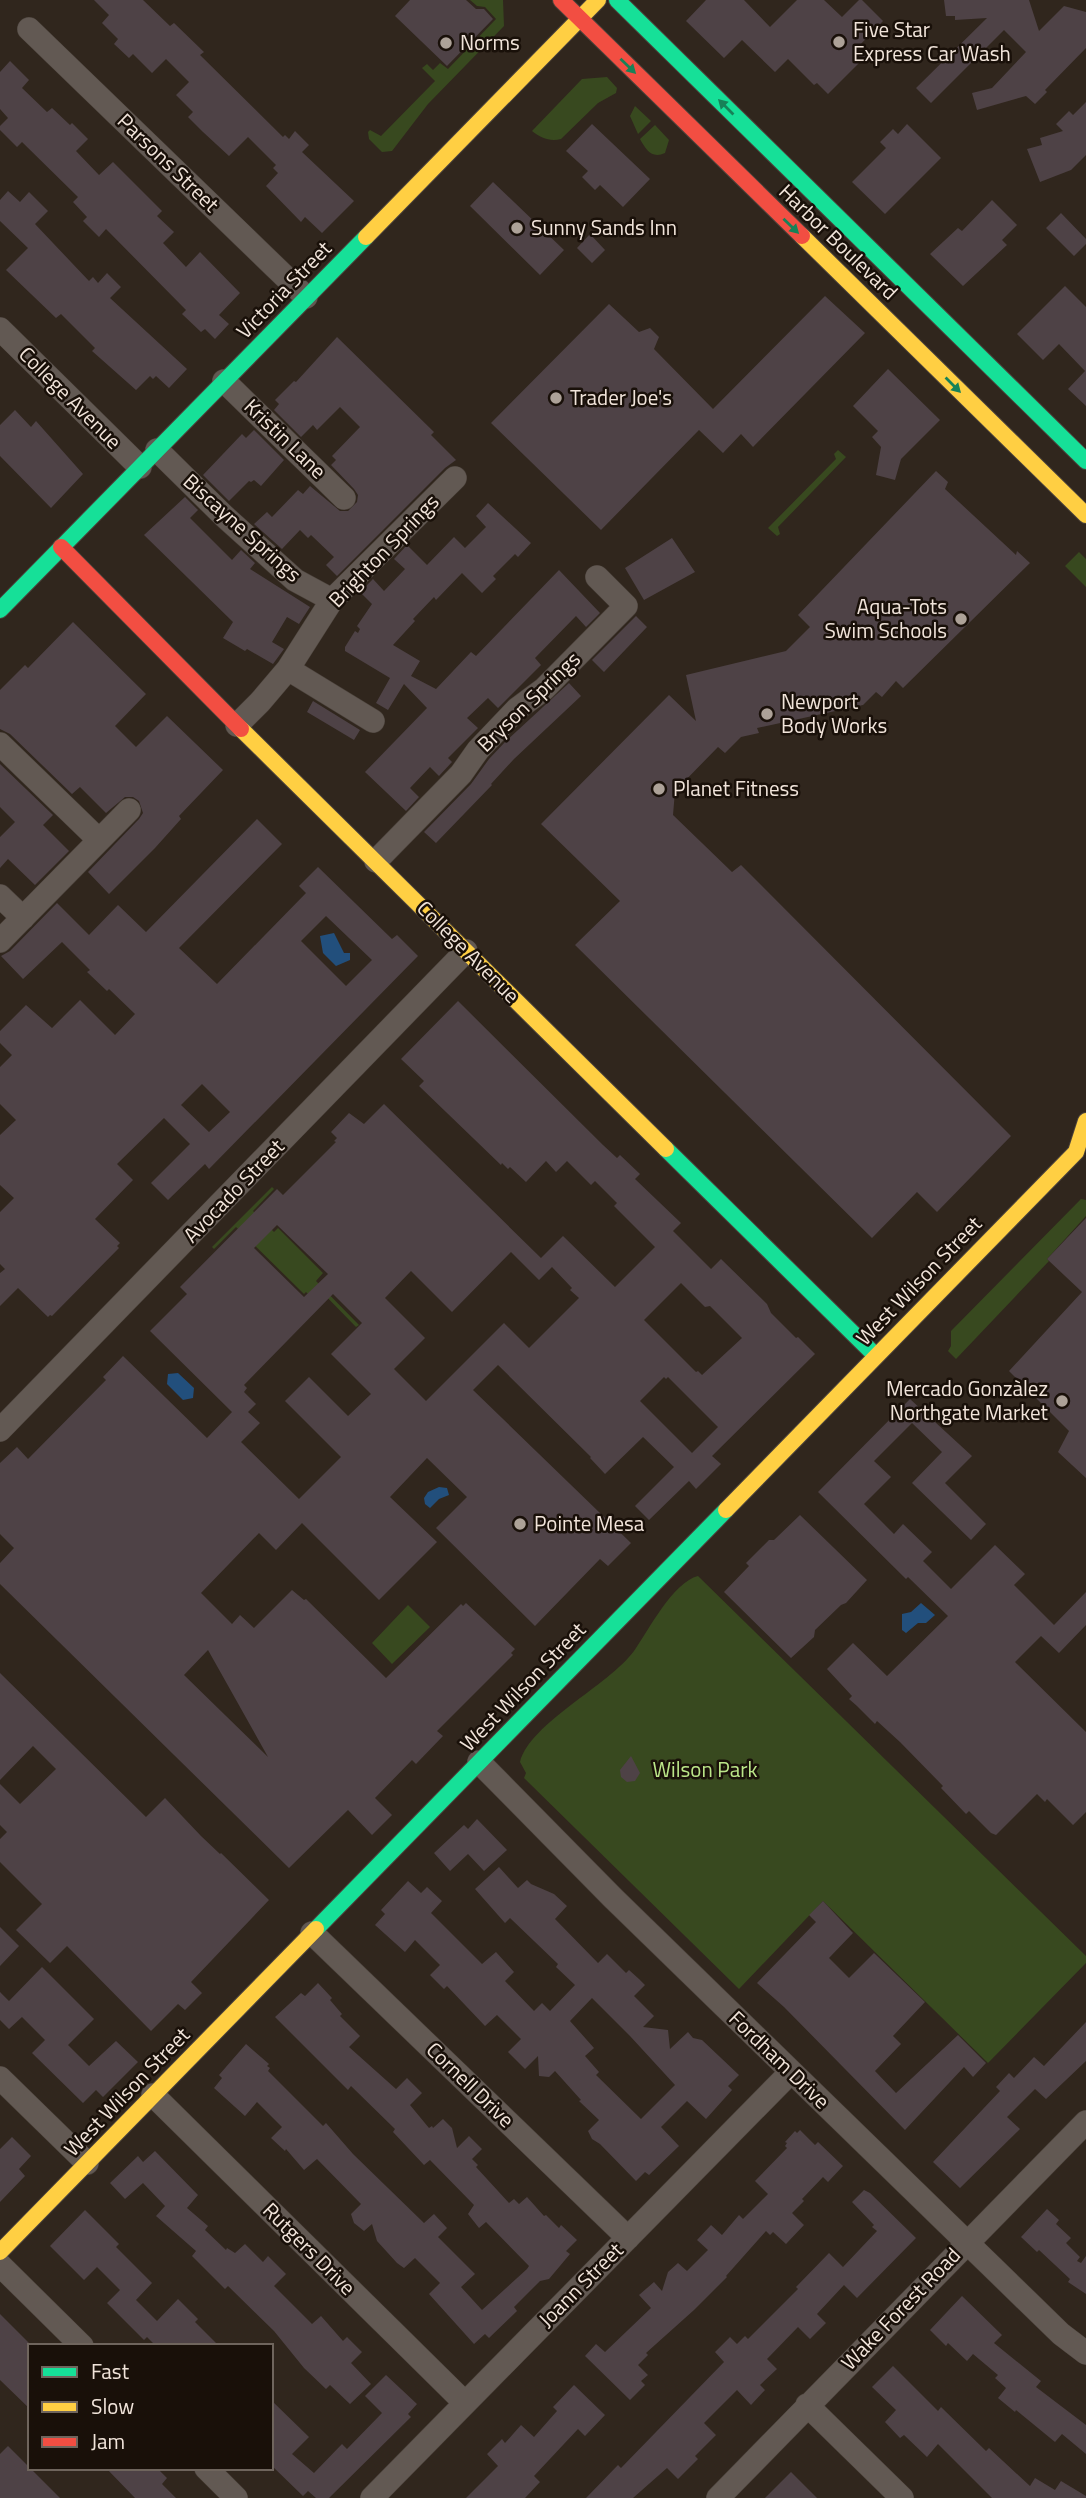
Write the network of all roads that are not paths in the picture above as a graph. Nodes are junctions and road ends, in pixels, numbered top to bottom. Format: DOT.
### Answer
graph roads {
  1 [pos="561,0"];
  2 [pos="598,0"];
  3 [pos="617,0"];
  4 [pos="580,18"];
  5 [pos="29,29"];
  6 [pos="306,297"];
  7 [pos="0,329"];
  8 [pos="224,381"];
  9 [pos="156,450"];
  10 [pos="1086,461"];
  11 [pos="140,467"];
  12 [pos="455,478"];
  13 [pos="344,498"];
  14 [pos="1086,515"];
  15 [pos="61,547"];
  16 [pos="597,576"];
  17 [pos="332,600"];
  18 [pos="0,610"];
  19 [pos="288,669"];
  20 [pos="373,721"];
  21 [pos="237,725"];
  22 [pos="0,744"];
  23 [pos="129,810"];
  24 [pos="99,840"];
  25 [pos="376,862"];
  26 [pos="0,896"];
  27 [pos="23,918"];
  28 [pos="0,941"];
  29 [pos="466,951"];
  30 [pos="1086,1121"];
  31 [pos="1081,1150"];
  32 [pos="876,1356"];
  33 [pos="0,1430"];
  34 [pos="479,1762"];
  35 [pos="312,1933"];
  36 [pos="791,2072"];
  37 [pos="0,2078"];
  38 [pos="153,2095"];
  39 [pos="1086,2122"];
  40 [pos="87,2163"];
  41 [pos="628,2238"];
  42 [pos="967,2241"];
  43 [pos="0,2252"];
  44 [pos="0,2265"];
  45 [pos="80,2344"];
  46 [pos="1086,2353"];
  47 [pos="464,2402"];
  48 [pos="807,2406"];
  49 [pos="208,2470"];
  50 [pos="236,2498"];
  51 [pos="372,2498"];
  52 [pos="718,2498"];
  53 [pos="902,2498"];
  1 -- 4 [label="street, Harbor Boulevard"];
  2 -- 4 [label="street, Victoria Street"];
  10 -- 3 [label="street, Harbor Boulevard, one-way"];
  4 -- 6 [label="street, Victoria Street"];
  4 -- 14 [label="street, Harbor Boulevard, one-way"];
  5 -- 6 [label="street, Parsons Street"];
  6 -- 8 [label="street, Victoria Street"];
  7 -- 11 [label="street, College Avenue"];
  8 -- 9 [label="street, Victoria Street"];
  8 -- 13 [label="street, Kristin Lane"];
  9 -- 11 [label="street, Victoria Street"];
  9 -- 17 [label="street, Biscayne Springs"];
  11 -- 15 [label="street, Victoria Street"];
  12 -- 17 [label="street, Brighton Springs"];
  15 -- 18 [label="street, Victoria Street"];
  15 -- 21 [label="street, College Avenue"];
  16 -- 25 [label="street, Bryson Springs"];
  17 -- 19 [label="street, Brighton Springs"];
  19 -- 20 [label="street"];
  19 -- 21 [label="street, Brighton Springs"];
  21 -- 25 [label="street, College Avenue"];
  22 -- 24 [label="street"];
  23 -- 24 [label="street"];
  24 -- 27 [label="street"];
  25 -- 29 [label="street, College Avenue"];
  26 -- 27 [label="street"];
  27 -- 28 [label="street"];
  29 -- 32 [label="street, College Avenue"];
  29 -- 33 [label="street, Avocado Street"];
  30 -- 31 [label="street, West Wilson Street"];
  31 -- 32 [label="street, West Wilson Street"];
  32 -- 34 [label="street, West Wilson Street"];
  34 -- 35 [label="street, West Wilson Street"];
  34 -- 36 [label="street, Fordham Drive"];
  35 -- 38 [label="street, West Wilson Street"];
  35 -- 41 [label="street, Cornell Drive"];
  36 -- 41 [label="street, Joann Street"];
  36 -- 42 [label="street, Fordham Drive"];
  37 -- 40 [label="street"];
  38 -- 40 [label="street, West Wilson Street"];
  38 -- 47 [label="street, Rutgers Drive"];
  39 -- 42 [label="street, Wake Forest Road"];
  40 -- 43 [label="street, West Wilson Street"];
  41 -- 47 [label="street, Joann Street"];
  42 -- 46 [label="street, Fordham Drive"];
  42 -- 48 [label="street, Wake Forest Road"];
  44 -- 45 [label="street"];
  47 -- 51 [label="street, Joann Street"];
  48 -- 52 [label="street, Wake Forest Road"];
  48 -- 53 [label="street"];
  49 -- 50 [label="street"];
}
